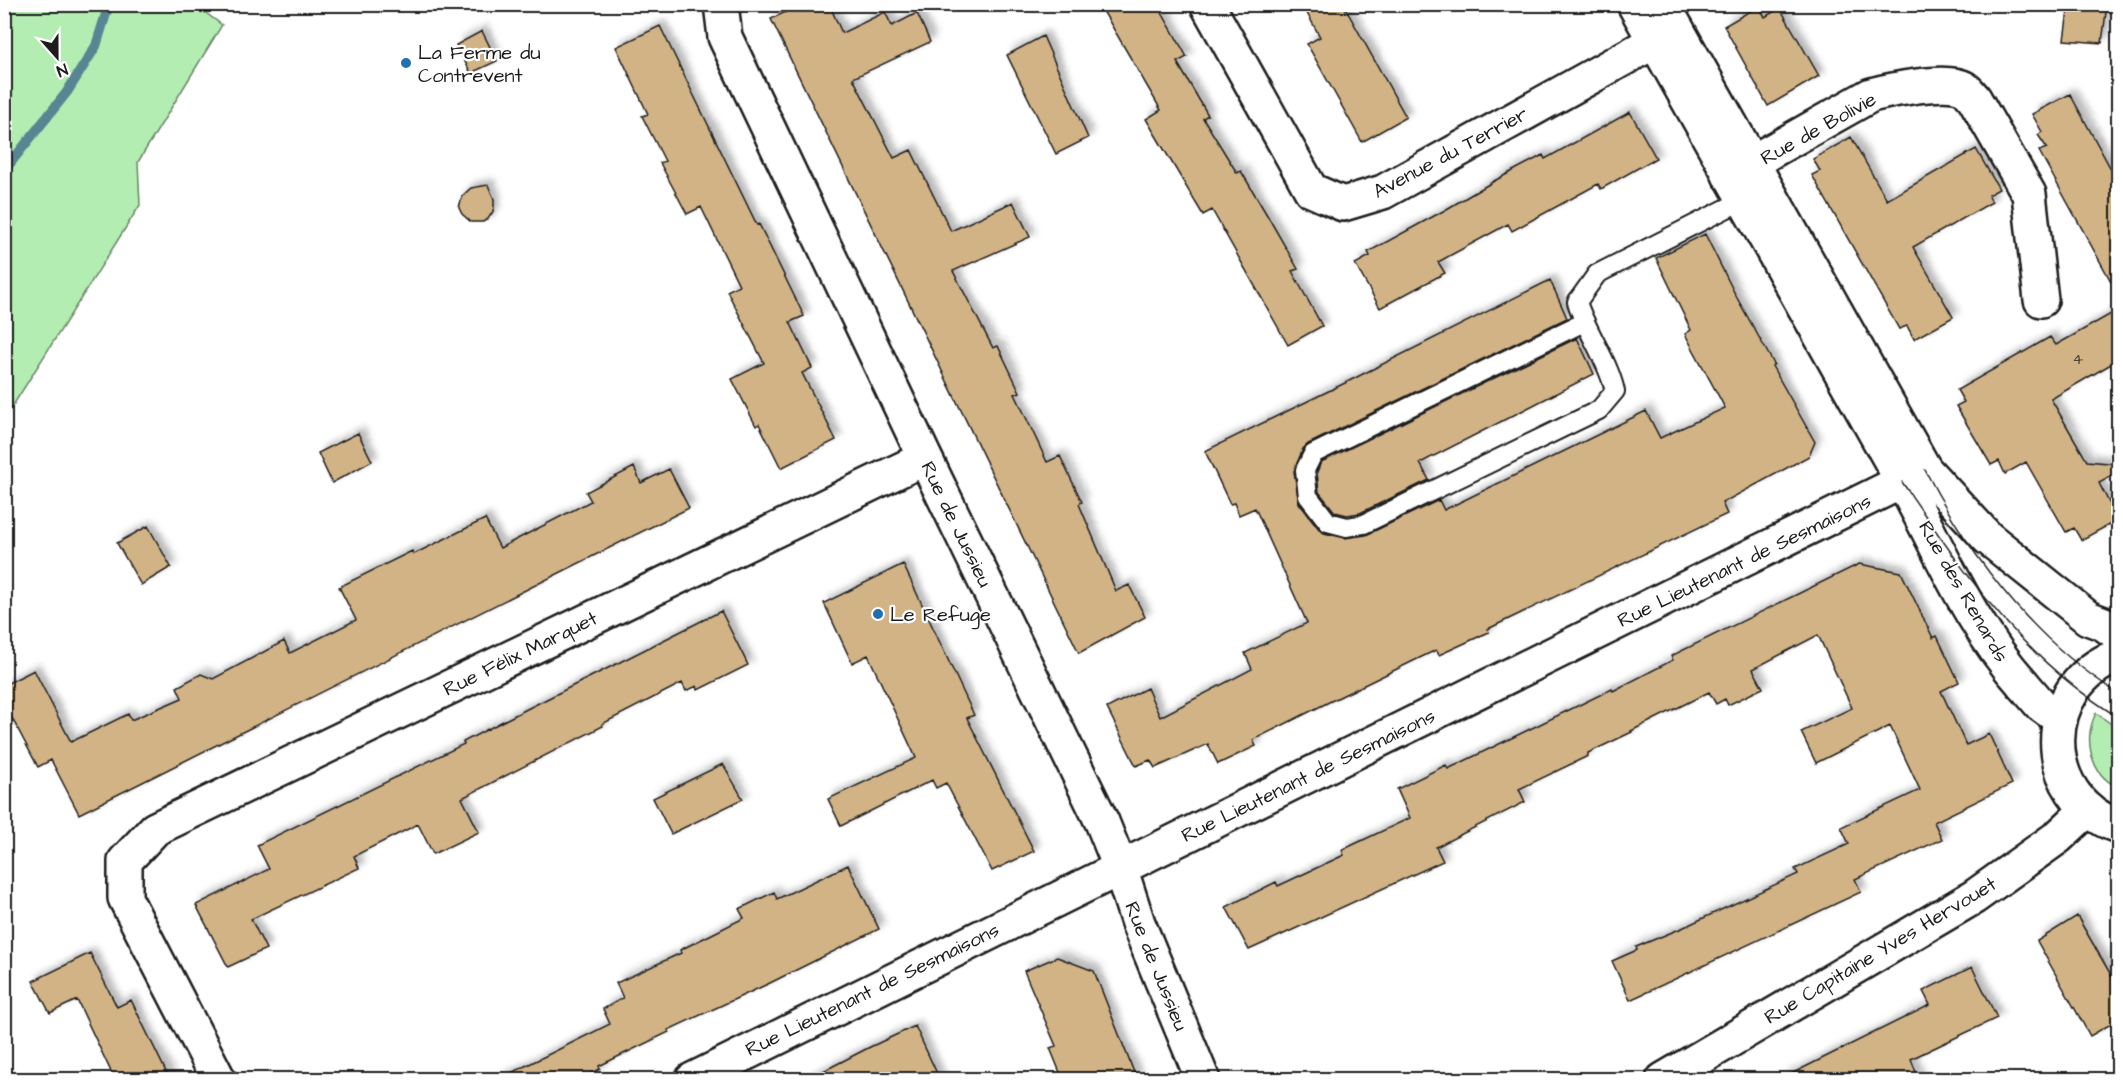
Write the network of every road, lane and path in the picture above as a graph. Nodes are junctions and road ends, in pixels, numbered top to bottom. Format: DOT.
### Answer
graph roads {
  1 [pos="721,4"];
  2 [pos="1207,4"];
  3 [pos="1634,4"];
  4 [pos="1665,25"];
  5 [pos="1742,180"];
  6 [pos="2041,300"];
  7 [pos="1584,322"];
  8 [pos="925,458"];
  9 [pos="1914,476"];
  10 [pos="2118,634"];
  11 [pos="2118,656"];
  12 [pos="2060,718"];
  13 [pos="2088,809"];
  14 [pos="2118,826"];
  15 [pos="1120,867"];
  16 [pos="219,1080"];
  17 [pos="692,1080"];
  18 [pos="1203,1080"];
  19 [pos="1663,1080"];
  1 -- 8 [label="street, Rue de Jussieu"];
  2 -- 4 [label="street, Avenue du Terrier"];
  3 -- 4 [label="street"];
  4 -- 5 [label="street"];
  5 -- 6 [label="street, Rue de Bolivie"];
  5 -- 7 [label="lane"];
  5 -- 9 [label="street"];
  7 -- 7 [label="lane"];
  8 -- 15 [label="street, Rue de Jussieu"];
  8 -- 16 [label="street, Rue Félix Marquet"];
  9 -- 10 [label="street, Rue des Renards"];
  9 -- 12 [label="street, Rue des Renards"];
  9 -- 15 [label="street, Rue Lieutenant de Sesmaisons"];
  11 -- 12 [label="street"];
  12 -- 13 [label="street"];
  13 -- 14 [label="street"];
  13 -- 19 [label="street, Rue Capitaine Yves Hervouet"];
  15 -- 17 [label="street, Rue Lieutenant de Sesmaisons"];
  15 -- 18 [label="street, Rue de Jussieu"];
}
